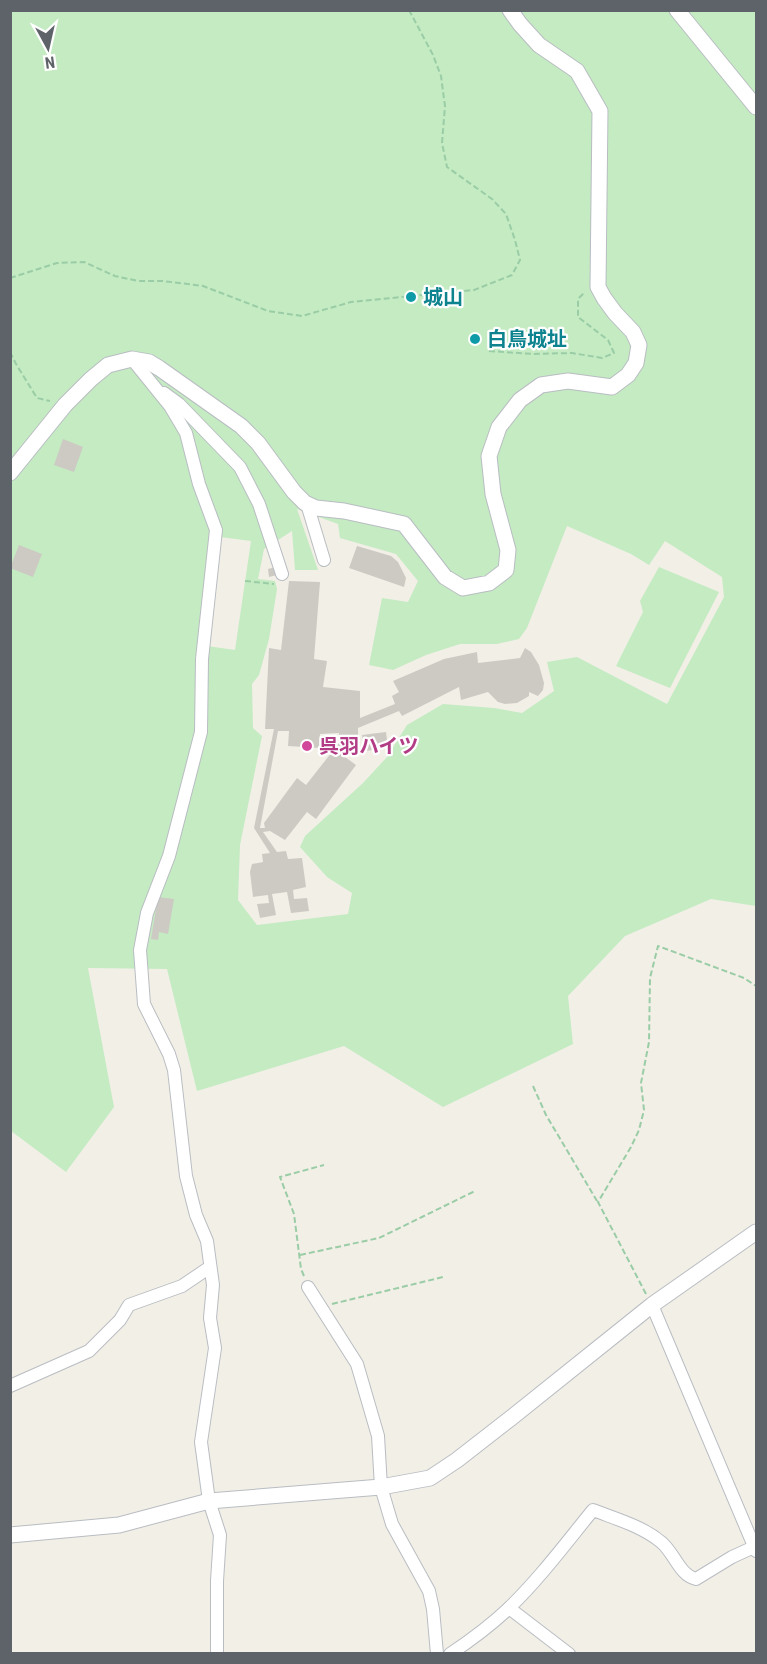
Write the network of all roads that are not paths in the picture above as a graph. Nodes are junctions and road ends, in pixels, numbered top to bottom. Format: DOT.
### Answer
graph roads {
  1 [pos="510,10"];
  2 [pos="677,10"];
  3 [pos="756,107"];
  4 [pos="132,358"];
  5 [pos="155,388"];
  6 [pos="10,473"];
  7 [pos="307,504"];
  8 [pos="324,560"];
  9 [pos="281,580"];
  10 [pos="756,1232"];
  11 [pos="210,1267"];
  12 [pos="308,1287"];
  13 [pos="652,1305"];
  14 [pos="10,1386"];
  15 [pos="381,1487"];
  16 [pos="209,1501"];
  17 [pos="10,1535"];
  18 [pos="755,1549"];
  19 [pos="509,1608"];
  20 [pos="217,1653"];
  21 [pos="437,1653"];
  22 [pos="450,1653"];
  23 [pos="569,1653"];
  1 -- 7 [label="street"];
  2 -- 3 [label="street"];
  4 -- 5 [label="street"];
  4 -- 6 [label="street"];
  4 -- 7 [label="street"];
  5 -- 9 [label="street"];
  5 -- 11 [label="street"];
  7 -- 8 [label="street"];
  10 -- 13 [label="street"];
  11 -- 14 [label="street"];
  11 -- 16 [label="street"];
  12 -- 15 [label="street"];
  13 -- 15 [label="street"];
  13 -- 18 [label="street"];
  15 -- 16 [label="street"];
  15 -- 21 [label="street"];
  16 -- 17 [label="street"];
  16 -- 20 [label="street"];
  18 -- 19 [label="street"];
  19 -- 22 [label="street"];
  19 -- 23 [label="street"];
}
